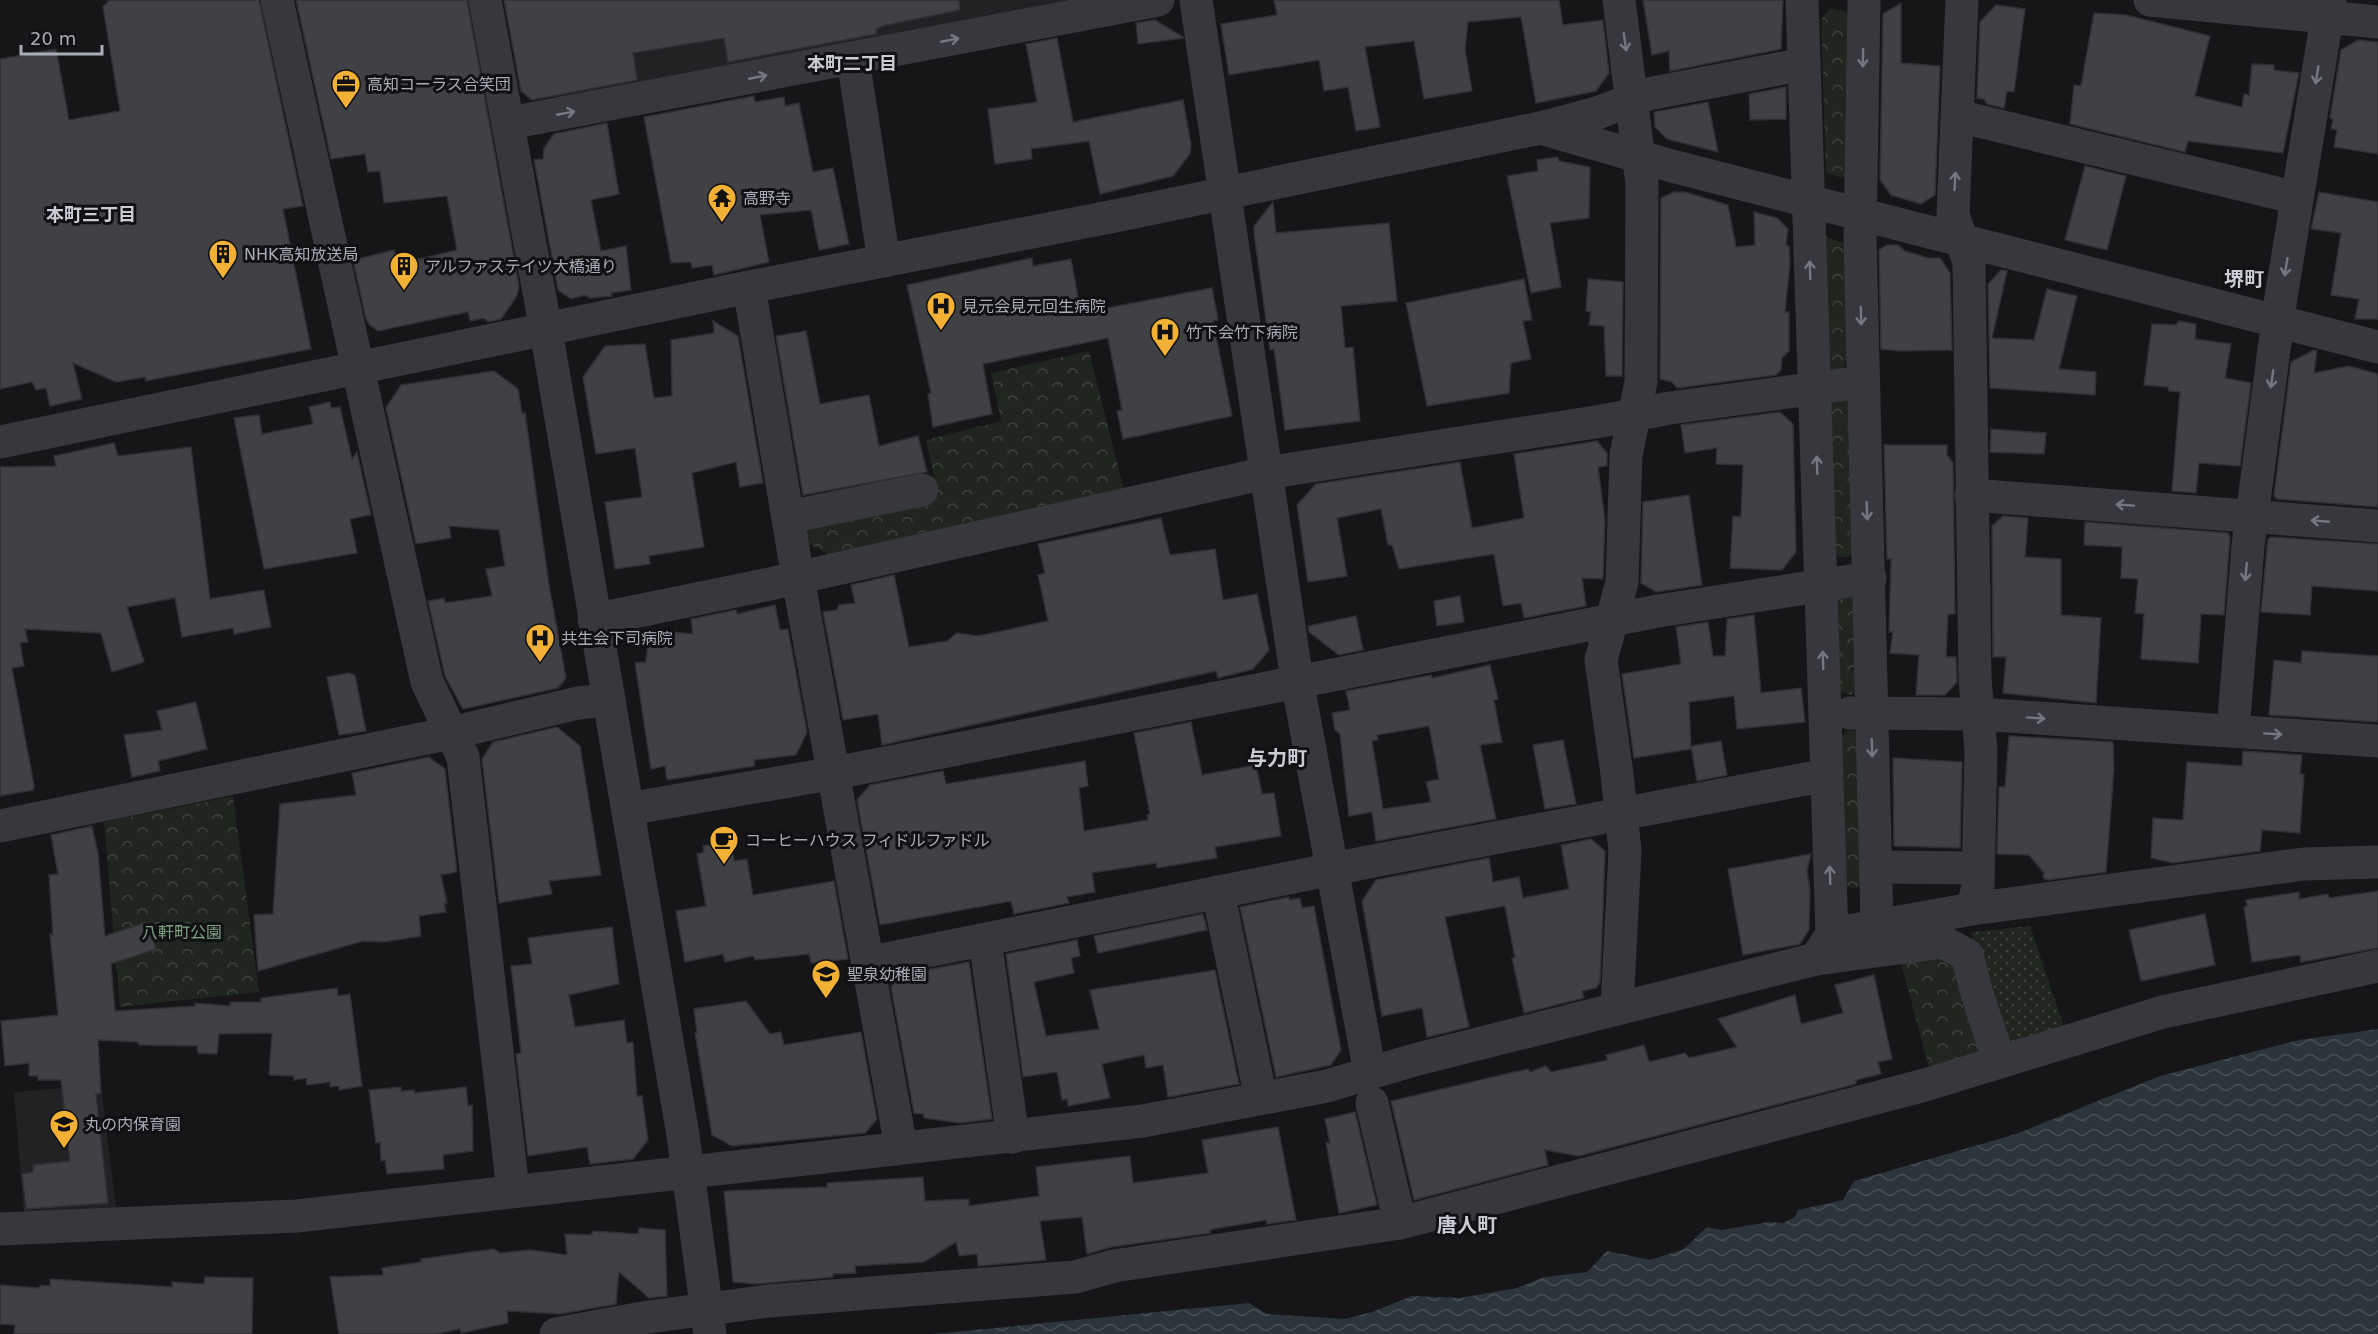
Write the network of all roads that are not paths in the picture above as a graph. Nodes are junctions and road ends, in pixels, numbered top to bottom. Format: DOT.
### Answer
graph roads {
  1 [pos="277,0"];
  2 [pos="485,0"];
  3 [pos="1158,0"];
  4 [pos="1196,0"];
  5 [pos="1619,0"];
  6 [pos="1802,0"];
  7 [pos="1864,0"];
  8 [pos="1962,0"];
  9 [pos="2150,0"];
  10 [pos="2329,8"];
  11 [pos="2378,22"];
  12 [pos="853,59"];
  13 [pos="1804,64"];
  14 [pos="1633,92"];
  15 [pos="1958,116"];
  16 [pos="509,123"];
  17 [pos="1540,128"];
  18 [pos="1640,156"];
  19 [pos="1225,192"];
  20 [pos="2297,198"];
  21 [pos="1808,199"];
  22 [pos="1861,213"];
  23 [pos="1961,238"];
  24 [pos="884,261"];
  25 [pos="749,287"];
  26 [pos="2280,321"];
  27 [pos="546,330"];
  28 [pos="2378,347"];
  29 [pos="359,368"];
  30 [pos="1862,382"];
  31 [pos="1814,388"];
  32 [pos="1635,415"];
  33 [pos="0,442"];
  34 [pos="1266,473"];
  35 [pos="921,490"];
  36 [pos="1971,495"];
  37 [pos="2253,514"];
  38 [pos="788,517"];
  39 [pos="2378,526"];
  40 [pos="798,578"];
  41 [pos="1870,578"];
  42 [pos="1821,584"];
  43 [pos="594,620"];
  44 [pos="1613,621"];
  45 [pos="1297,680"];
  46 [pos="608,700"];
  47 [pos="1825,712"];
  48 [pos="1871,713"];
  49 [pos="1978,714"];
  50 [pos="2233,731"];
  51 [pos="451,733"];
  52 [pos="2378,741"];
  53 [pos="835,773"];
  54 [pos="1827,775"];
  55 [pos="628,808"];
  56 [pos="1622,813"];
  57 [pos="0,826"];
  58 [pos="2378,861"];
  59 [pos="1876,867"];
  60 [pos="1978,868"];
  61 [pos="1333,870"];
  62 [pos="1218,892"];
  63 [pos="1972,909"];
  64 [pos="1878,925"];
  65 [pos="985,940"];
  66 [pos="1824,946"];
  67 [pos="867,963"];
  68 [pos="2378,966"];
  69 [pos="1617,1008"];
  70 [pos="1999,1060"];
  71 [pos="1371,1088"];
  72 [pos="1261,1098"];
  73 [pos="1012,1137"];
  74 [pos="901,1147"];
  75 [pos="688,1172"];
  76 [pos="513,1190"];
  77 [pos="1400,1223"];
  78 [pos="0,1228"];
  79 [pos="709,1325"];
  80 [pos="556,1334"];
  1 -- 29 [label="street"];
  2 -- 16 [label="street"];
  12 -- 3 [label="street, one-way"];
  4 -- 19 [label="street"];
  5 -- 14 [label="street, one-way"];
  6 -- 13 [label="street"];
  7 -- 22 [label="street, one-way"];
  8 -- 15 [label="street"];
  9 -- 10 [label="street"];
  10 -- 11 [label="street"];
  10 -- 20 [label="street, one-way"];
  16 -- 12 [label="street, one-way"];
  12 -- 24 [label="street"];
  13 -- 14 [label="street"];
  13 -- 21 [label="street"];
  14 -- 17 [label="street"];
  14 -- 18 [label="street"];
  15 -- 20 [label="street"];
  23 -- 15 [label="street, one-way"];
  16 -- 27 [label="street"];
  17 -- 18 [label="street"];
  17 -- 19 [label="street"];
  18 -- 21 [label="street"];
  18 -- 32 [label="street"];
  19 -- 24 [label="street"];
  19 -- 34 [label="street"];
  20 -- 26 [label="street, one-way"];
  21 -- 22 [label="street"];
  31 -- 21 [label="street, one-way"];
  22 -- 23 [label="street"];
  22 -- 30 [label="street, one-way"];
  23 -- 26 [label="street"];
  23 -- 36 [label="street"];
  24 -- 25 [label="street"];
  25 -- 27 [label="street"];
  25 -- 38 [label="street"];
  26 -- 28 [label="street"];
  26 -- 37 [label="street, one-way"];
  27 -- 29 [label="street"];
  27 -- 43 [label="street"];
  29 -- 33 [label="street"];
  29 -- 51 [label="street"];
  30 -- 31 [label="street"];
  30 -- 41 [label="street, one-way"];
  31 -- 32 [label="street"];
  42 -- 31 [label="street, one-way"];
  32 -- 34 [label="street"];
  32 -- 44 [label="street"];
  34 -- 40 [label="street"];
  34 -- 45 [label="street"];
  35 -- 38 [label="street"];
  37 -- 36 [label="street, one-way"];
  36 -- 49 [label="street"];
  39 -- 37 [label="street, one-way"];
  37 -- 50 [label="street, one-way"];
  38 -- 40 [label="street"];
  40 -- 43 [label="street"];
  40 -- 53 [label="street"];
  41 -- 42 [label="street"];
  41 -- 48 [label="street"];
  42 -- 44 [label="street"];
  47 -- 42 [label="street, one-way"];
  43 -- 46 [label="street"];
  44 -- 45 [label="street"];
  44 -- 56 [label="street"];
  45 -- 53 [label="street"];
  45 -- 61 [label="street"];
  46 -- 51 [label="street"];
  46 -- 55 [label="street"];
  47 -- 48 [label="street"];
  47 -- 54 [label="street"];
  48 -- 49 [label="street"];
  48 -- 59 [label="street, one-way"];
  49 -- 50 [label="street, one-way"];
  49 -- 60 [label="street"];
  50 -- 52 [label="street, one-way"];
  51 -- 57 [label="street"];
  51 -- 76 [label="street"];
  53 -- 55 [label="street"];
  53 -- 67 [label="street"];
  54 -- 56 [label="street"];
  66 -- 54 [label="street, one-way"];
  55 -- 75 [label="street"];
  56 -- 61 [label="street"];
  56 -- 69 [label="street"];
  58 -- 63 [label="street"];
  59 -- 60 [label="street"];
  59 -- 64 [label="street"];
  60 -- 63 [label="street"];
  61 -- 62 [label="street"];
  61 -- 71 [label="street"];
  62 -- 65 [label="street"];
  62 -- 72 [label="street"];
  63 -- 64 [label="street"];
  64 -- 66 [label="street"];
  65 -- 67 [label="street"];
  65 -- 73 [label="street"];
  66 -- 69 [label="street"];
  66 -- 70 [label="street"];
  67 -- 74 [label="street"];
  68 -- 70 [label="street"];
  69 -- 71 [label="street"];
  70 -- 77 [label="street"];
  71 -- 72 [label="street"];
  71 -- 77 [label="street"];
  72 -- 73 [label="street"];
  73 -- 74 [label="street"];
  74 -- 75 [label="street"];
  75 -- 76 [label="street"];
  75 -- 79 [label="street"];
  76 -- 78 [label="street"];
  77 -- 79 [label="street"];
  79 -- 80 [label="street"];
}
